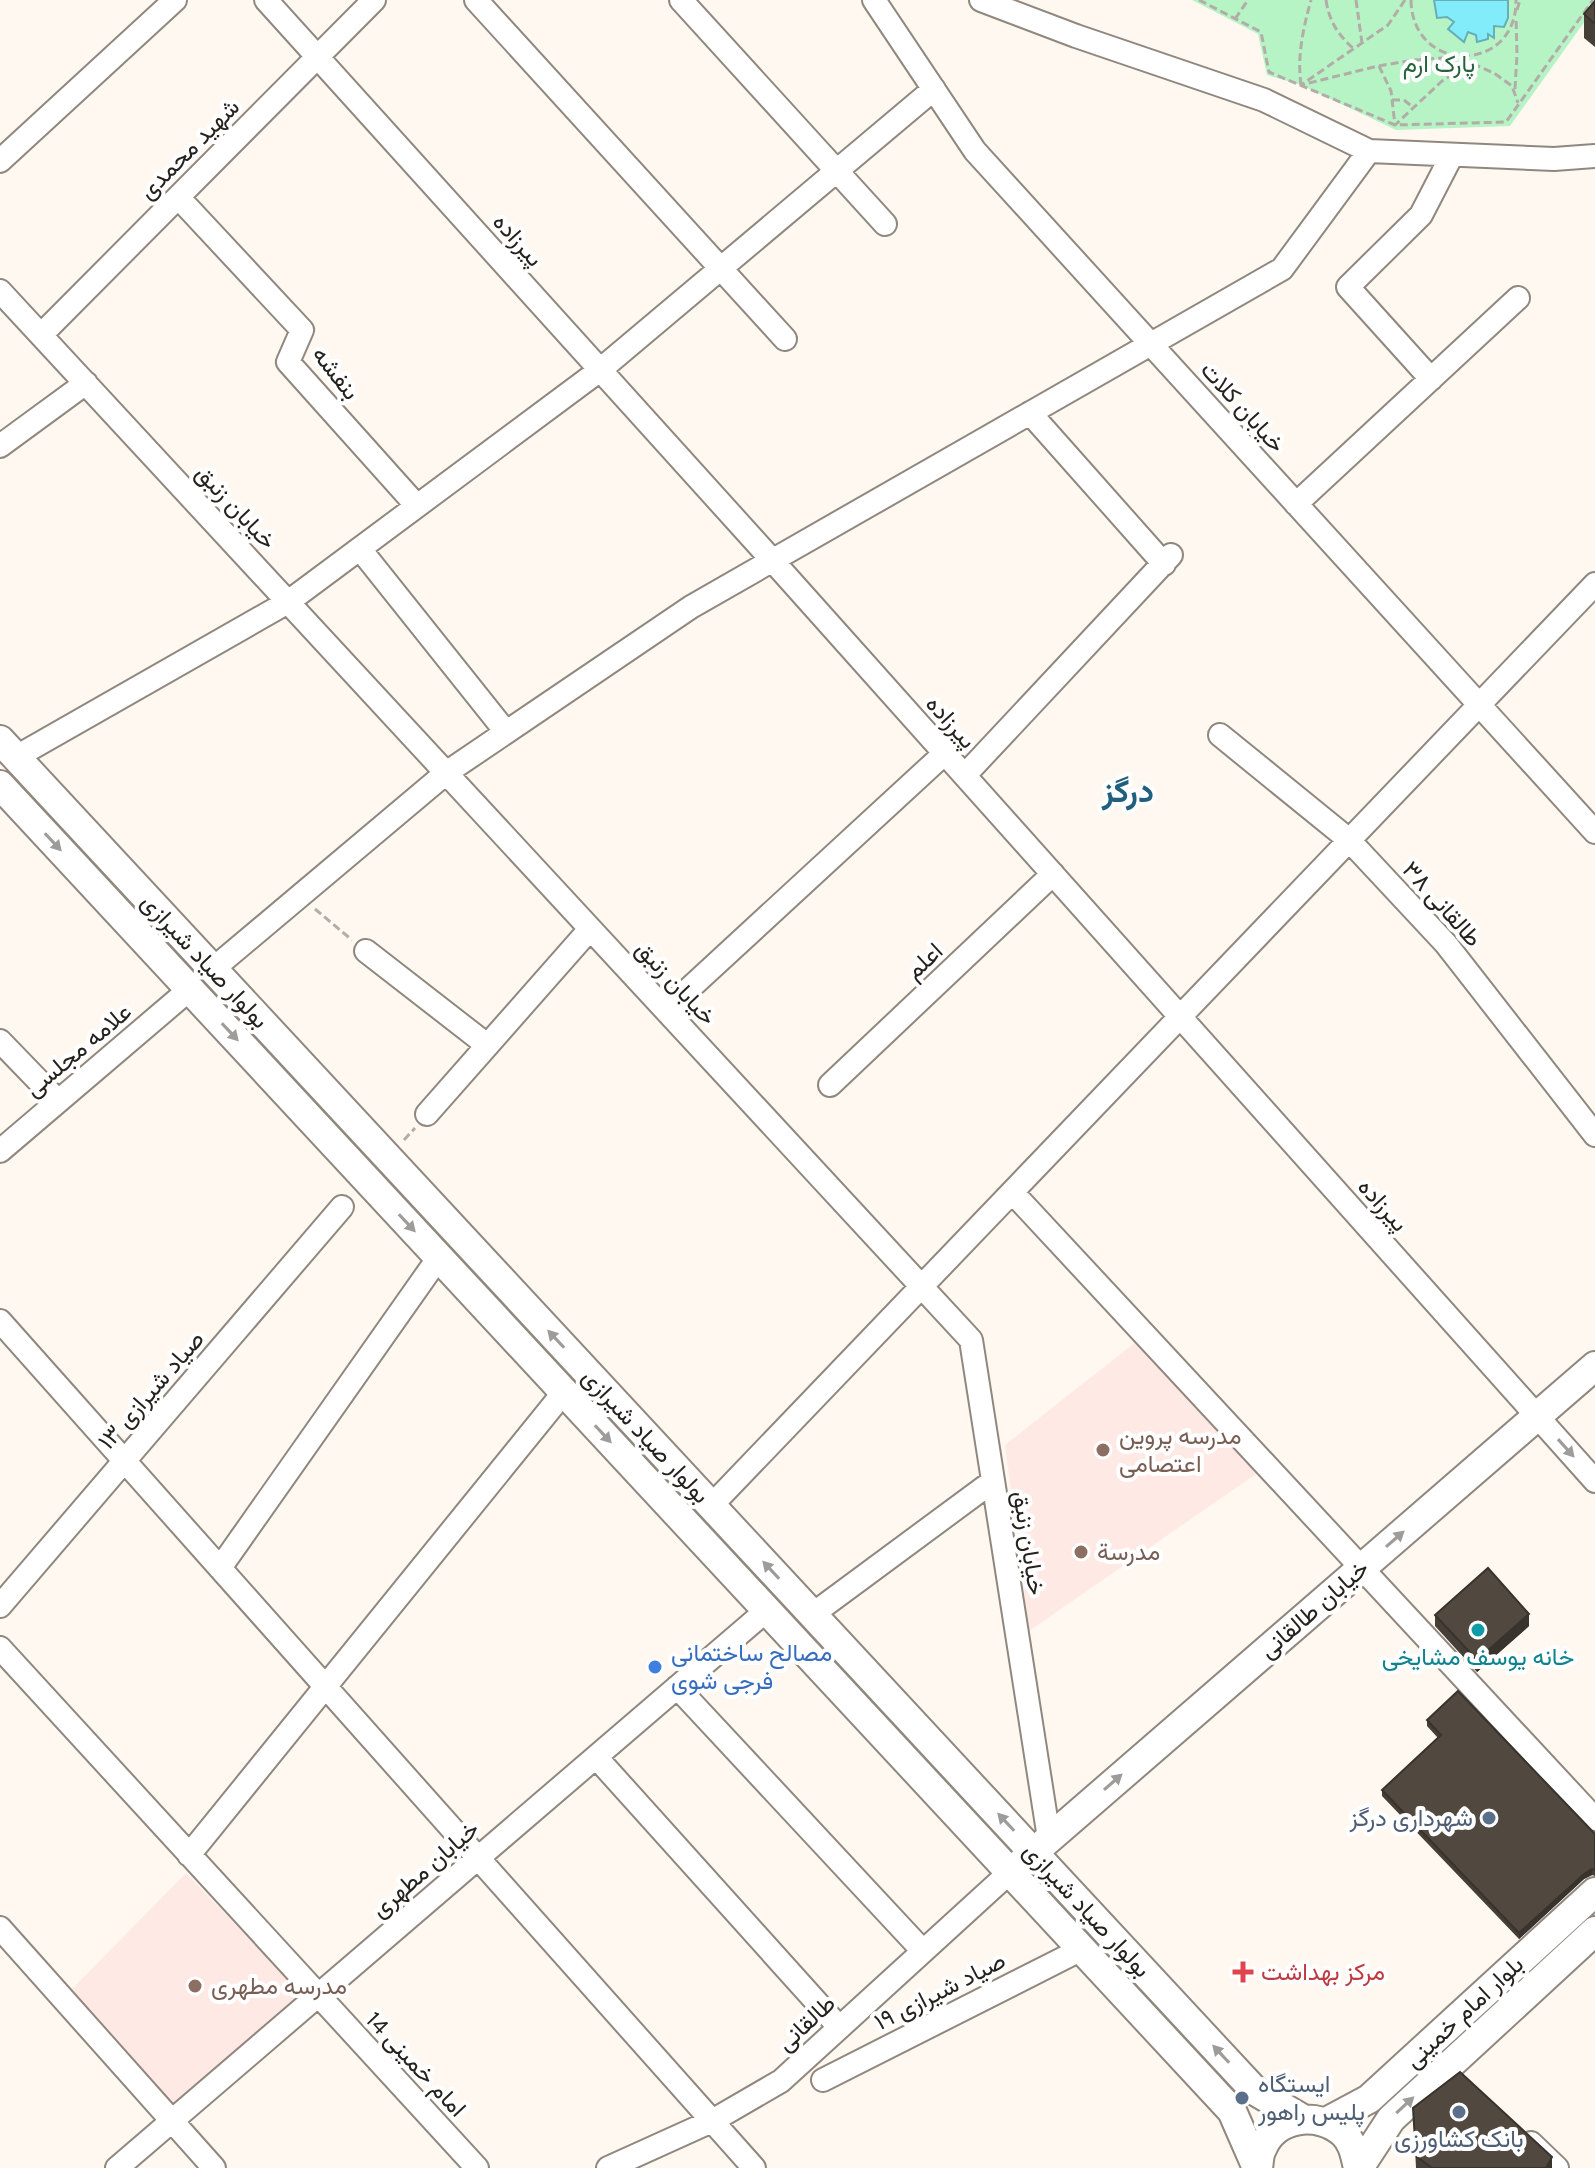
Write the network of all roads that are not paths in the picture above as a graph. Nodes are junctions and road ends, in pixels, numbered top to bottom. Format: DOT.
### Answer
graph roads {
  1 [pos="175,0"];
  2 [pos="266,0"];
  3 [pos="374,0"];
  4 [pos="476,0"];
  5 [pos="681,0"];
  6 [pos="874,0"];
  7 [pos="981,0"];
  8 [pos="317,57"];
  9 [pos="934,89"];
  10 [pos="1369,151"];
  11 [pos="1452,155"];
  12 [pos="1595,156"];
  13 [pos="0,161"];
  14 [pos="836,171"];
  15 [pos="178,197"];
  16 [pos="885,224"];
  17 [pos="720,268"];
  18 [pos="0,291"];
  19 [pos="1518,298"];
  20 [pos="41,335"];
  21 [pos="785,339"];
  22 [pos="1151,344"];
  23 [pos="600,370"];
  24 [pos="1431,379"];
  25 [pos="86,383"];
  26 [pos="1030,413"];
  27 [pos="0,446"];
  28 [pos="1296,504"];
  29 [pos="417,506"];
  30 [pos="360,549"];
  31 [pos="772,560"];
  32 [pos="1595,584"];
  33 [pos="288,602"];
  34 [pos="1480,705"];
  35 [pos="506,732"];
  36 [pos="1220,735"];
  37 [pos="8,748"];
  38 [pos="945,753"];
  39 [pos="446,773"];
  40 [pos="965,775"];
  41 [pos="0,785"];
  42 [pos="1595,832"];
  43 [pos="1348,839"];
  44 [pos="1053,874"];
  45 [pos="590,929"];
  46 [pos="366,951"];
  47 [pos="213,969"];
  48 [pos="190,989"];
  49 [pos="666,1010"];
  50 [pos="1181,1018"];
  51 [pos="0,1041"];
  52 [pos="487,1045"];
  53 [pos="830,1085"];
  54 [pos="58,1101"];
  55 [pos="427,1114"];
  56 [pos="1595,1135"];
  57 [pos="0,1151"];
  58 [pos="1013,1193"];
  59 [pos="342,1207"];
  60 [pos="439,1257"];
  61 [pos="922,1287"];
  62 [pos="0,1321"];
  63 [pos="1595,1366"];
  64 [pos="564,1392"];
  65 [pos="1537,1416"];
  66 [pos="124,1460"];
  67 [pos="993,1481"];
  68 [pos="1595,1481"];
  69 [pos="711,1506"];
  70 [pos="220,1568"];
  71 [pos="1362,1568"];
  72 [pos="0,1606"];
  73 [pos="767,1610"];
  74 [pos="813,1614"];
  75 [pos="0,1648"];
  76 [pos="325,1686"];
  77 [pos="677,1687"];
  78 [pos="596,1757"];
  79 [pos="1595,1819"];
  80 [pos="1041,1845"];
  81 [pos="189,1855"];
  82 [pos="478,1858"];
  83 [pos="1010,1872"];
  84 [pos="1595,1892"];
  85 [pos="0,1928"];
  86 [pos="1595,1931"];
  87 [pos="1082,1949"];
  88 [pos="922,1950"];
  89 [pos="318,1996"];
  90 [pos="839,2027"];
  91 [pos="823,2080"];
  92 [pos="1314,2120"];
  93 [pos="172,2121"];
  94 [pos="712,2121"];
  95 [pos="1514,2127"];
  96 [pos="117,2168"];
  97 [pos="214,2168"];
  98 [pos="477,2168"];
  99 [pos="608,2168"];
  100 [pos="754,2168"];
  101 [pos="1257,2168"];
  102 [pos="1358,2168"];
  103 [pos="1557,2168"];
  1 -- 13 [label="street"];
  2 -- 8 [label="street, پیرزاده"];
  3 -- 8 [label="street, شهید محمدی"];
  4 -- 17 [label="street"];
  5 -- 14 [label="street"];
  6 -- 9 [label="street, خیابان کلات"];
  7 -- 10 [label="street"];
  8 -- 15 [label="street, شهید محمدی"];
  8 -- 23 [label="street, پیرزاده"];
  9 -- 14 [label="street"];
  9 -- 22 [label="street, خیابان کلات"];
  10 -- 11 [label="street"];
  10 -- 22 [label="street"];
  11 -- 12 [label="street"];
  11 -- 24 [label="street"];
  14 -- 16 [label="street"];
  14 -- 17 [label="street"];
  15 -- 20 [label="street, شهید محمدی"];
  15 -- 29 [label="street, بنفشه"];
  17 -- 21 [label="street"];
  17 -- 23 [label="street"];
  18 -- 20 [label="street, خیابان زنبق"];
  19 -- 24 [label="street"];
  20 -- 25 [label="street, خیابان زنبق"];
  22 -- 26 [label="street"];
  22 -- 28 [label="street, خیابان کلات"];
  23 -- 29 [label="street"];
  23 -- 31 [label="street, پیرزاده"];
  24 -- 28 [label="street"];
  25 -- 27 [label="street"];
  25 -- 33 [label="street, خیابان زنبق"];
  26 -- 31 [label="street"];
  26 -- 40 [label="street"];
  28 -- 34 [label="street, خیابان کلات"];
  29 -- 30 [label="street"];
  30 -- 33 [label="street"];
  30 -- 35 [label="street"];
  31 -- 35 [label="street"];
  31 -- 38 [label="street, پیرزاده"];
  32 -- 34 [label="street"];
  33 -- 37 [label="street"];
  33 -- 39 [label="street, خیابان زنبق"];
  34 -- 42 [label="street, خیابان کلات"];
  34 -- 43 [label="street"];
  35 -- 39 [label="street"];
  36 -- 43 [label="street, طالقانی ۳۸"];
  37 -- 47 [label="main road, بولوار صیاد شیرازی"];
  38 -- 40 [label="street, پیرزاده"];
  38 -- 49 [label="street"];
  39 -- 45 [label="street, خیابان زنبق"];
  39 -- 47 [label="street"];
  40 -- 44 [label="street, پیرزاده"];
  41 -- 48 [label="main road, بولوار صیاد شیرازی, one-way"];
  43 -- 50 [label="street"];
  43 -- 56 [label="street, طالقانی ۳۸"];
  44 -- 50 [label="street, پیرزاده"];
  44 -- 53 [label="street, اعلم"];
  45 -- 49 [label="street, خیابان زنبق"];
  45 -- 52 [label="street"];
  46 -- 52 [label="street"];
  47 -- 48 [label="main road"];
  69 -- 47 [label="main road, بولوار صیاد شیرازی, one-way"];
  48 -- 54 [label="street, علامه مجلسی"];
  48 -- 60 [label="main road, بولوار صیاد شیرازی, one-way"];
  49 -- 61 [label="street, خیابان زنبق"];
  50 -- 58 [label="street"];
  50 -- 65 [label="street, پیرزاده"];
  51 -- 54 [label="street"];
  52 -- 55 [label="street"];
  54 -- 57 [label="street, علامه مجلسی"];
  58 -- 61 [label="street"];
  58 -- 71 [label="street"];
  59 -- 66 [label="street, صیاد شیرازی ۱۳"];
  60 -- 64 [label="main road, بولوار صیاد شیرازی"];
  60 -- 70 [label="street"];
  61 -- 67 [label="street, خیابان زنبق"];
  61 -- 69 [label="street"];
  62 -- 66 [label="street"];
  63 -- 65 [label="main road, خیابان طالقانی"];
  64 -- 73 [label="main road, بولوار صیاد شیرازی, one-way"];
  64 -- 76 [label="street"];
  65 -- 68 [label="street, پیرزاده, one-way"];
  71 -- 65 [label="main road, خیابان طالقانی, one-way"];
  66 -- 70 [label="street"];
  66 -- 72 [label="street, صیاد شیرازی ۱۳"];
  67 -- 74 [label="street"];
  67 -- 80 [label="street, خیابان زنبق"];
  74 -- 69 [label="main road, بولوار صیاد شیرازی, one-way"];
  70 -- 76 [label="street"];
  71 -- 79 [label="street"];
  80 -- 71 [label="main road, خیابان طالقانی, one-way"];
  73 -- 77 [label="street, خیابان مطهری"];
  73 -- 83 [label="main road, بولوار صیاد شیرازی"];
  80 -- 74 [label="main road, بولوار صیاد شیرازی, one-way"];
  75 -- 81 [label="street, امام خمینی 14"];
  76 -- 81 [label="street"];
  76 -- 82 [label="street"];
  77 -- 78 [label="street, خیابان مطهری"];
  77 -- 88 [label="street"];
  78 -- 82 [label="street, خیابان مطهری"];
  78 -- 90 [label="street"];
  80 -- 83 [label="main road, خیابان طالقانی"];
  92 -- 80 [label="main road, بولوار صیاد شیرازی, one-way"];
  81 -- 89 [label="street, امام خمینی 14"];
  82 -- 89 [label="street, خیابان مطهری"];
  82 -- 94 [label="street"];
  83 -- 87 [label="main road, بولوار صیاد شیرازی"];
  83 -- 88 [label="street, طالقانی"];
  84 -- 92 [label="main road, بلوار امام خمینی"];
  85 -- 93 [label="street"];
  102 -- 86 [label="main road, بلوار امام خمینی, one-way"];
  87 -- 91 [label="street, صیاد شیرازی ۱۹"];
  87 -- 101 [label="main road, بولوار صیاد شیرازی"];
  88 -- 90 [label="street, طالقانی"];
  89 -- 93 [label="street, خیابان مطهری"];
  89 -- 98 [label="street, امام خمینی 14"];
  90 -- 94 [label="street, طالقانی"];
  92 -- 101 [label="main road, بلوار امام خمینی"];
  92 -- 102 [label="main road, بولوار صیاد شیرازی"];
  93 -- 96 [label="street, خیابان مطهری"];
  93 -- 97 [label="street"];
  94 -- 99 [label="street, طالقانی"];
  94 -- 100 [label="street"];
  95 -- 103 [label="street"];
}
